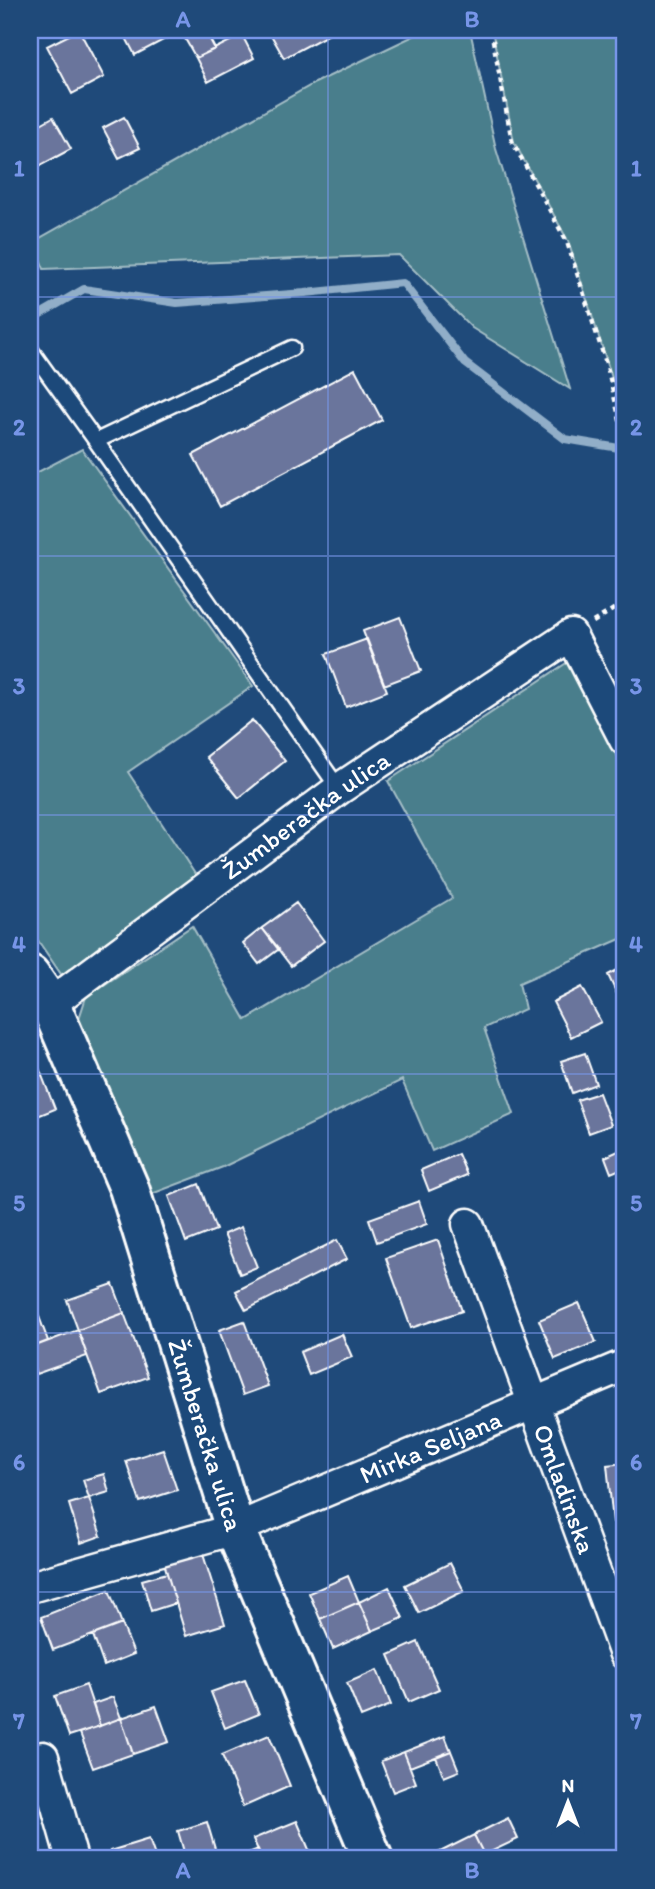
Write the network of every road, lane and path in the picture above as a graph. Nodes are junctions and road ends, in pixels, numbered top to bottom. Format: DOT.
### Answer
graph roads {
  1 [pos="491,30"];
  2 [pos="292,348"];
  3 [pos="30,349"];
  4 [pos="96,441"];
  5 [pos="625,462"];
  6 [pos="625,602"];
  7 [pos="571,635"];
  8 [pos="625,740"];
  9 [pos="339,789"];
  10 [pos="40,990"];
  11 [pos="468,1224"];
  12 [pos="625,1365"];
  13 [pos="533,1403"];
  14 [pos="235,1529"];
  15 [pos="30,1587"];
  16 [pos="625,1654"];
  17 [pos="43,1757"];
  18 [pos="72,1859"];
  19 [pos="373,1859"];
  1 -- 5 [label="path"];
  2 -- 4 [label="lane"];
  3 -- 4 [label="lane"];
  4 -- 9 [label="lane"];
  6 -- 7 [label="path"];
  7 -- 8 [label="street"];
  7 -- 9 [label="street, Žumberačka ulica"];
  9 -- 10 [label="street, Žumberačka ulica"];
  10 -- 14 [label="main road, Žumberačka ulica"];
  11 -- 13 [label="street, Omladinska"];
  12 -- 13 [label="street, Mirka Seljana"];
  13 -- 14 [label="street, Mirka Seljana"];
  13 -- 16 [label="street, Omladinska"];
  14 -- 15 [label="street, Mirka Seljana"];
  14 -- 19 [label="main road, Žumberačka ulica"];
  17 -- 18 [label="street"];
}
